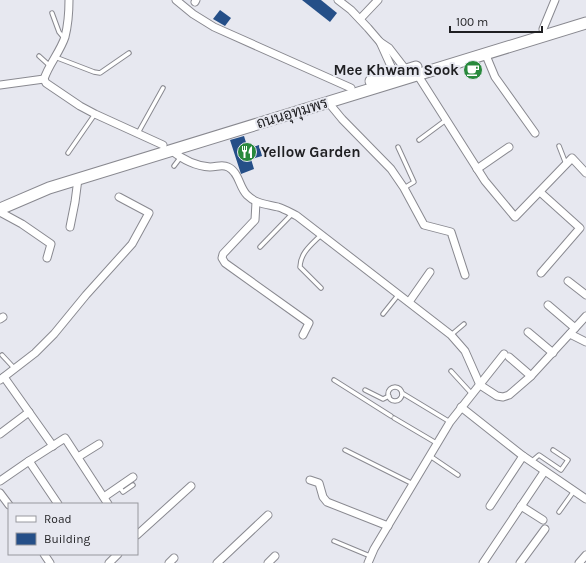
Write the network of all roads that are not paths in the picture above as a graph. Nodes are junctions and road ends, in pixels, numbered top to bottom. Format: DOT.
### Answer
graph roads {
  1 [pos="69,0"];
  2 [pos="176,0"];
  3 [pos="338,0"];
  4 [pos="378,0"];
  5 [pos="555,0"];
  6 [pos="52,14"];
  7 [pos="586,16"];
  8 [pos="360,19"];
  9 [pos="586,22"];
  10 [pos="543,29"];
  11 [pos="64,38"];
  12 [pos="380,42"];
  13 [pos="129,53"];
  14 [pos="485,53"];
  15 [pos="39,56"];
  16 [pos="55,58"];
  17 [pos="50,66"];
  18 [pos="406,70"];
  19 [pos="394,73"];
  20 [pos="417,74"];
  21 [pos="44,79"];
  22 [pos="0,85"];
  23 [pos="163,88"];
  24 [pos="351,88"];
  25 [pos="328,102"];
  26 [pos="95,114"];
  27 [pos="446,120"];
  28 [pos="535,133"];
  29 [pos="138,134"];
  30 [pos="419,140"];
  31 [pos="559,146"];
  32 [pos="398,147"];
  33 [pos="509,147"];
  34 [pos="167,148"];
  35 [pos="68,153"];
  36 [pos="180,158"];
  37 [pos="566,164"];
  38 [pos="174,166"];
  39 [pos="477,168"];
  40 [pos="586,173"];
  41 [pos="78,179"];
  42 [pos="404,188"];
  43 [pos="540,192"];
  44 [pos="119,197"];
  45 [pos="0,202"];
  46 [pos="256,202"];
  47 [pos="0,209"];
  48 [pos="0,212"];
  49 [pos="292,214"];
  50 [pos="70,227"];
  51 [pos="321,235"];
  52 [pos="260,247"];
  53 [pos="47,258"];
  54 [pos="430,272"];
  55 [pos="541,273"];
  56 [pos="465,275"];
  57 [pos="568,281"];
  58 [pos="321,288"];
  59 [pos="399,294"];
  60 [pos="586,295"];
  61 [pos="409,302"];
  62 [pos="548,305"];
  63 [pos="383,314"];
  64 [pos="586,316"];
  65 [pos="464,324"];
  66 [pos="573,331"];
  67 [pos="528,332"];
  68 [pos="303,334"];
  69 [pos="451,335"];
  70 [pos="586,342"];
  71 [pos="553,353"];
  72 [pos="2,355"];
  73 [pos="15,369"];
  74 [pos="452,371"];
  75 [pos="531,376"];
  76 [pos="2,379"];
  77 [pos="334,380"];
  78 [pos="480,385"];
  79 [pos="365,390"];
  80 [pos="402,393"];
  81 [pos="472,395"];
  82 [pos="389,396"];
  83 [pos="461,407"];
  84 [pos="29,412"];
  85 [pos="450,422"];
  86 [pos="0,434"];
  87 [pos="99,444"];
  88 [pos="438,444"];
  89 [pos="53,446"];
  90 [pos="345,450"];
  91 [pos="553,450"];
  92 [pos="430,456"];
  93 [pos="523,456"];
  94 [pos="78,457"];
  95 [pos="29,461"];
  96 [pos="531,462"];
  97 [pos="544,472"];
  98 [pos="458,475"];
  99 [pos="133,477"];
  100 [pos="310,480"];
  101 [pos="0,481"];
  102 [pos="413,484"];
  103 [pos="133,485"];
  104 [pos="119,486"];
  105 [pos="191,486"];
  106 [pos="574,491"];
  107 [pos="0,493"];
  108 [pos="104,497"];
  109 [pos="586,499"];
  110 [pos="57,503"];
  111 [pos="107,503"];
  112 [pos="8,504"];
  113 [pos="490,506"];
  114 [pos="521,506"];
  115 [pos="559,512"];
  116 [pos="268,515"];
  117 [pos="543,520"];
  118 [pos="388,526"];
  119 [pos="545,529"];
  120 [pos="138,534"];
  121 [pos="334,541"];
  122 [pos="586,554"];
  123 [pos="117,555"];
  124 [pos="275,556"];
  125 [pos="369,559"];
  126 [pos="109,563"];
  127 [pos="217,563"];
  128 [pos="268,563"];
  129 [pos="483,563"];
  130 [pos="520,563"];
  131 [pos="579,563"];
  1 -- 11 [label="street"];
  2 -- 24 [label="street"];
  3 -- 8 [label="street"];
  4 -- 8 [label="street"];
  5 -- 10 [label="street"];
  6 -- 11 [label="lane"];
  7 -- 10 [label="street, ถนนอุทุมพร"];
  8 -- 12 [label="street"];
  9 -- 14 [label="street, ถนนอุทุมพร"];
  10 -- 18 [label="street, ถนนอุทุมพร"];
  11 -- 16 [label="street"];
  12 -- 18 [label="street"];
  12 -- 19 [label="street"];
  13 -- 16 [label="lane"];
  14 -- 20 [label="street, ถนนอุทุมพร"];
  14 -- 28 [label="street"];
  15 -- 17 [label="lane"];
  16 -- 17 [label="street"];
  17 -- 21 [label="street"];
  18 -- 19 [label="street, ถนนอุทุมพร"];
  19 -- 24 [label="street, ถนนอุทุมพร"];
  20 -- 25 [label="street, ถนนอุทุมพร"];
  20 -- 27 [label="street"];
  21 -- 22 [label="street"];
  21 -- 26 [label="street"];
  23 -- 29 [label="lane"];
  24 -- 34 [label="street, ถนนอุทุมพร"];
  25 -- 34 [label="street, ถนนอุทุมพร"];
  25 -- 42 [label="street"];
  26 -- 29 [label="street"];
  26 -- 35 [label="lane"];
  27 -- 30 [label="lane"];
  27 -- 39 [label="street"];
  29 -- 34 [label="street"];
  31 -- 37 [label="lane"];
  32 -- 42 [label="lane"];
  33 -- 39 [label="street"];
  34 -- 36 [label="street"];
  34 -- 41 [label="street, ถนนอุทุมพร"];
  34 -- 45 [label="street, ถนนอุทุมพร"];
  36 -- 38 [label="lane"];
  36 -- 46 [label="street"];
  37 -- 40 [label="street"];
  37 -- 43 [label="street"];
  39 -- 43 [label="street"];
  41 -- 47 [label="street, ถนนอุทุมพร"];
  41 -- 50 [label="street"];
  42 -- 56 [label="street"];
  43 -- 55 [label="street"];
  44 -- 73 [label="street"];
  46 -- 49 [label="street"];
  46 -- 68 [label="street"];
  48 -- 53 [label="street"];
  49 -- 51 [label="street"];
  49 -- 52 [label="lane"];
  51 -- 58 [label="lane"];
  51 -- 59 [label="street"];
  54 -- 61 [label="street"];
  57 -- 60 [label="street"];
  59 -- 61 [label="street"];
  59 -- 63 [label="lane"];
  61 -- 69 [label="street"];
  62 -- 66 [label="street"];
  64 -- 66 [label="street"];
  65 -- 69 [label="lane"];
  66 -- 70 [label="street"];
  66 -- 71 [label="street"];
  67 -- 71 [label="street"];
  69 -- 78 [label="street"];
  71 -- 75 [label="street"];
  72 -- 73 [label="lane"];
  73 -- 76 [label="street"];
  74 -- 81 [label="lane"];
  75 -- 78 [label="street"];
  75 -- 78 [label="street"];
  76 -- 84 [label="street"];
  77 -- 88 [label="lane"];
  78 -- 81 [label="street"];
  79 -- 82 [label="lane"];
  80 -- 82 [label="lane"];
  80 -- 82 [label="lane"];
  80 -- 85 [label="lane"];
  81 -- 83 [label="street"];
  83 -- 85 [label="street"];
  83 -- 93 [label="street"];
  84 -- 86 [label="street"];
  84 -- 89 [label="street"];
  85 -- 88 [label="street"];
  87 -- 94 [label="street"];
  88 -- 92 [label="street"];
  89 -- 94 [label="street"];
  89 -- 95 [label="street"];
  90 -- 102 [label="lane"];
  91 -- 96 [label="lane"];
  92 -- 98 [label="lane"];
  92 -- 102 [label="street"];
  93 -- 96 [label="street"];
  93 -- 113 [label="street"];
  94 -- 108 [label="street"];
  95 -- 101 [label="street"];
  95 -- 110 [label="street"];
  96 -- 97 [label="street"];
  97 -- 106 [label="street"];
  97 -- 114 [label="street"];
  99 -- 104 [label="street"];
  100 -- 118 [label="street"];
  102 -- 118 [label="street"];
  103 -- 104 [label="lane"];
  104 -- 108 [label="street"];
  105 -- 120 [label="street"];
  106 -- 109 [label="street"];
  106 -- 115 [label="lane"];
  107 -- 112 [label="street"];
  108 -- 111 [label="street"];
  114 -- 117 [label="street"];
  114 -- 129 [label="street"];
  116 -- 127 [label="street"];
  118 -- 125 [label="street"];
  119 -- 130 [label="street"];
  121 -- 125 [label="lane"];
  122 -- 131 [label="street"];
  123 -- 126 [label="street"];
  124 -- 128 [label="street"];
}
